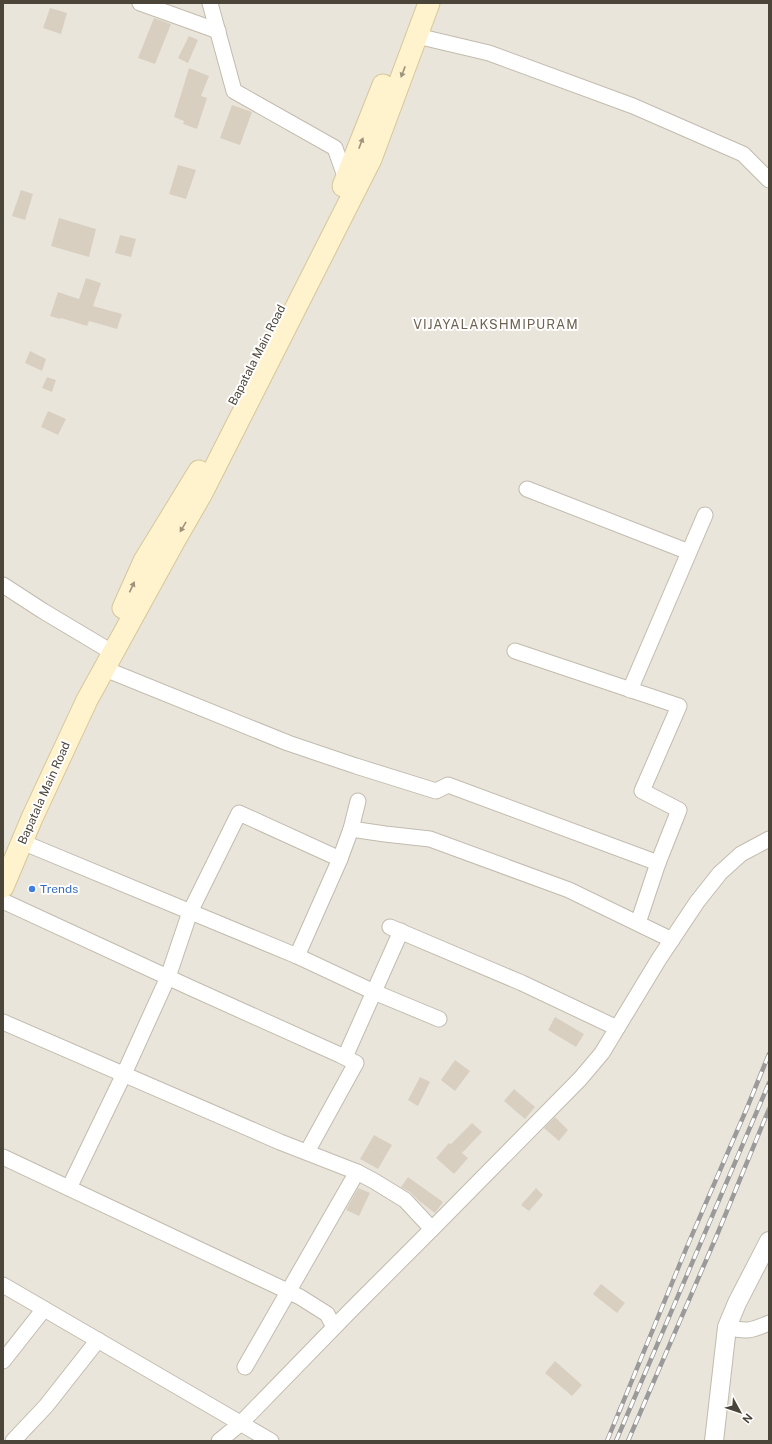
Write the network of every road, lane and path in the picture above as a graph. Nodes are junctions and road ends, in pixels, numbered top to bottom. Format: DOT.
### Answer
graph roads {
  1 [pos="140,3"];
  2 [pos="210,3"];
  3 [pos="416,3"];
  4 [pos="429,3"];
  5 [pos="218,31"];
  6 [pos="417,36"];
  7 [pos="346,179"];
  8 [pos="769,180"];
  9 [pos="527,489"];
  10 [pos="705,515"];
  11 [pos="689,552"];
  12 [pos="3,585"];
  13 [pos="110,649"];
  14 [pos="515,651"];
  15 [pos="105,669"];
  16 [pos="630,690"];
  17 [pos="87,700"];
  18 [pos="358,802"];
  19 [pos="351,829"];
  20 [pos="769,839"];
  21 [pos="22,842"];
  22 [pos="340,859"];
  23 [pos="658,863"];
  24 [pos="3,887"];
  25 [pos="3,901"];
  26 [pos="190,912"];
  27 [pos="638,923"];
  28 [pos="672,940"];
  29 [pos="296,956"];
  30 [pos="168,977"];
  31 [pos="374,992"];
  32 [pos="439,1019"];
  33 [pos="3,1022"];
  34 [pos="617,1028"];
  35 [pos="345,1057"];
  36 [pos="124,1074"];
  37 [pos="307,1152"];
  38 [pos="3,1157"];
  39 [pos="357,1172"];
  40 [pos="69,1188"];
  41 [pos="432,1229"];
  42 [pos="769,1241"];
  43 [pos="3,1285"];
  44 [pos="288,1291"];
  45 [pos="44,1308"];
  46 [pos="769,1323"];
  47 [pos="334,1327"];
  48 [pos="727,1327"];
  49 [pos="98,1340"];
  50 [pos="3,1361"];
  51 [pos="245,1367"];
  52 [pos="240,1424"];
  53 [pos="13,1441"];
  54 [pos="219,1441"];
  55 [pos="271,1441"];
  56 [pos="714,1441"];
  1 -- 5 [label="street"];
  2 -- 5 [label="street"];
  7 -- 3 [label="main road, Bapatala Main Road, one-way"];
  4 -- 6 [label="main road, Bapatala Main Road"];
  5 -- 7 [label="street"];
  6 -- 8 [label="street"];
  6 -- 13 [label="main road, Bapatala Main Road, one-way"];
  13 -- 7 [label="main road, Bapatala Main Road, one-way"];
  9 -- 11 [label="street"];
  10 -- 11 [label="street"];
  11 -- 16 [label="street"];
  12 -- 13 [label="street"];
  13 -- 15 [label="main road, Bapatala Main Road"];
  13 -- 17 [label="main road, Bapatala Main Road"];
  14 -- 16 [label="street"];
  15 -- 17 [label="main road, Bapatala Main Road"];
  15 -- 23 [label="street"];
  16 -- 23 [label="street"];
  17 -- 21 [label="main road, Bapatala Main Road"];
  18 -- 19 [label="street"];
  19 -- 22 [label="street"];
  19 -- 27 [label="street"];
  20 -- 28 [label="street"];
  21 -- 24 [label="main road, Bapatala Main Road"];
  21 -- 26 [label="street"];
  22 -- 26 [label="street"];
  22 -- 29 [label="street"];
  23 -- 27 [label="street"];
  25 -- 30 [label="street"];
  26 -- 29 [label="street"];
  26 -- 30 [label="street"];
  27 -- 28 [label="street"];
  28 -- 34 [label="street"];
  29 -- 31 [label="street"];
  30 -- 35 [label="street"];
  30 -- 36 [label="street"];
  31 -- 32 [label="street"];
  31 -- 34 [label="street"];
  31 -- 35 [label="street"];
  33 -- 36 [label="street"];
  34 -- 41 [label="street"];
  35 -- 37 [label="street"];
  36 -- 37 [label="street"];
  36 -- 40 [label="street"];
  37 -- 39 [label="street"];
  38 -- 40 [label="street"];
  39 -- 41 [label="street"];
  39 -- 44 [label="street"];
  40 -- 44 [label="street"];
  41 -- 47 [label="street"];
  42 -- 48 [label="street"];
  43 -- 45 [label="street"];
  44 -- 47 [label="street"];
  44 -- 51 [label="street"];
  45 -- 49 [label="street"];
  45 -- 50 [label="street"];
  46 -- 48 [label="street"];
  47 -- 52 [label="street"];
  48 -- 56 [label="street"];
  49 -- 52 [label="street"];
  49 -- 53 [label="street"];
  52 -- 54 [label="street"];
  52 -- 55 [label="street"];
}
